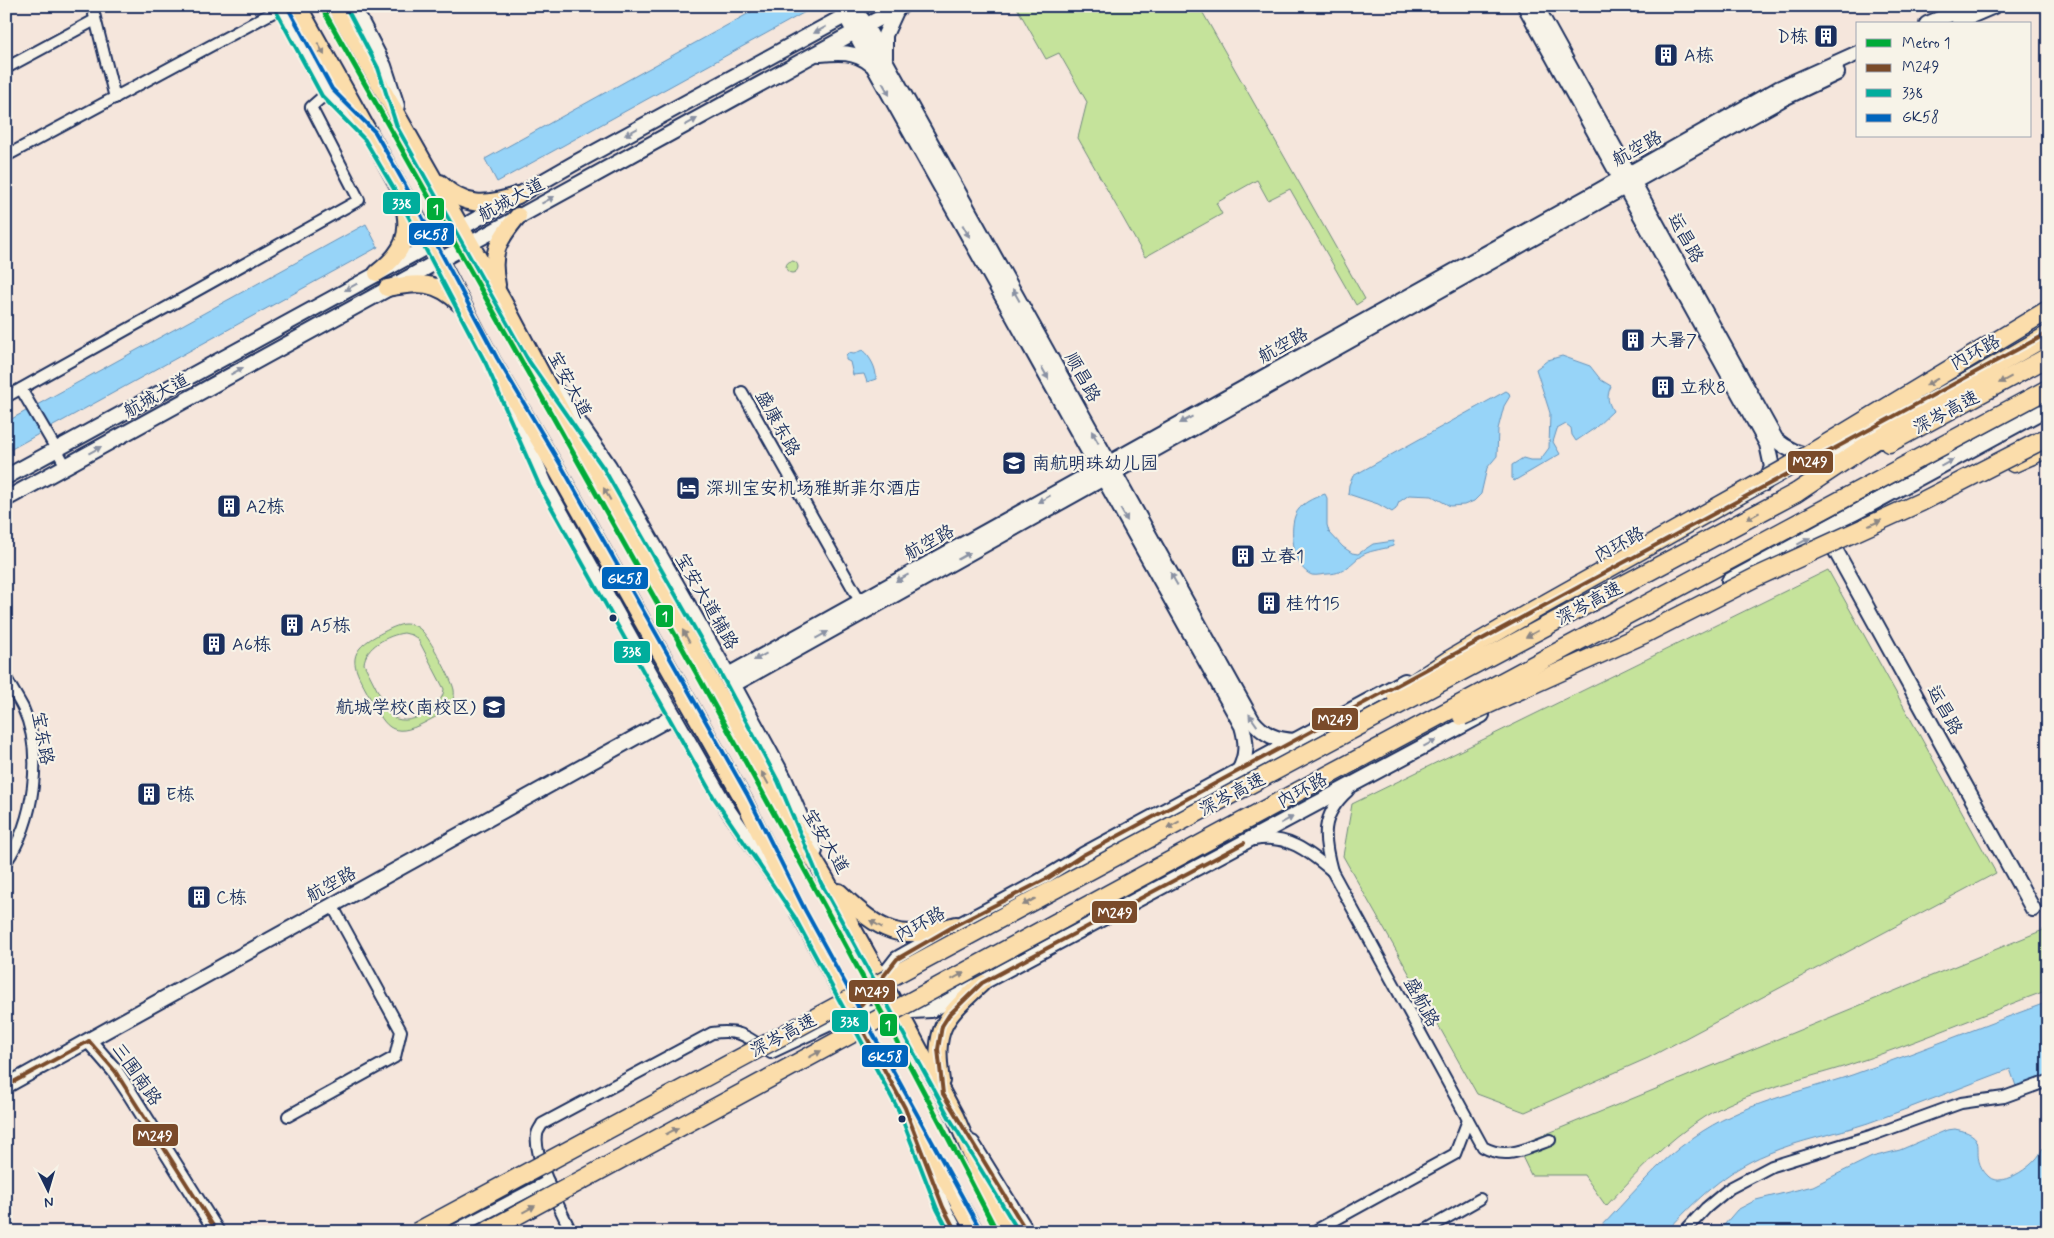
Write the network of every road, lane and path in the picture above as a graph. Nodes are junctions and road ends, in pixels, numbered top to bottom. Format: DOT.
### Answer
graph roads {
  1 [pos="92,6"];
  2 [pos="298,6"];
  3 [pos="335,6"];
  4 [pos="353,6"];
  5 [pos="1525,6"];
  6 [pos="1536,6"];
  7 [pos="1970,6"];
  8 [pos="1994,6"];
  9 [pos="281,7"];
  10 [pos="900,8"];
  11 [pos="852,9"];
  12 [pos="95,20"];
  13 [pos="1932,22"];
  14 [pos="1957,22"];
  15 [pos="860,29"];
  16 [pos="1856,54"];
  17 [pos="812,55"];
  18 [pos="1856,64"];
  19 [pos="880,65"];
  20 [pos="6,68"];
  21 [pos="327,93"];
  22 [pos="115,98"];
  23 [pos="402,124"];
  24 [pos="370,136"];
  25 [pos="6,156"];
  26 [pos="428,170"];
  27 [pos="1628,180"];
  28 [pos="399,186"];
  29 [pos="518,195"];
  30 [pos="518,216"];
  31 [pos="461,228"];
  32 [pos="469,243"];
  33 [pos="431,244"];
  34 [pos="439,260"];
  35 [pos="377,273"];
  36 [pos="387,288"];
  37 [pos="504,303"];
  38 [pos="2048,310"];
  39 [pos="469,316"];
  40 [pos="2048,334"];
  41 [pos="531,354"];
  42 [pos="2048,357"];
  43 [pos="492,361"];
  44 [pos="2048,389"];
  45 [pos="22,391"];
  46 [pos="742,392"];
  47 [pos="6,397"];
  48 [pos="2048,408"];
  49 [pos="2048,437"];
  50 [pos="2048,448"];
  51 [pos="56,449"];
  52 [pos="1827,454"];
  53 [pos="66,466"];
  54 [pos="1107,471"];
  55 [pos="6,477"];
  56 [pos="1762,489"];
  57 [pos="1796,493"];
  58 [pos="6,499"];
  59 [pos="1921,502"];
  60 [pos="1824,530"];
  61 [pos="860,601"];
  62 [pos="6,678"];
  63 [pos="731,680"];
  64 [pos="674,716"];
  65 [pos="1294,741"];
  66 [pos="1291,762"];
  67 [pos="1239,771"];
  68 [pos="1323,778"];
  69 [pos="1356,783"];
  70 [pos="1244,843"];
  71 [pos="6,862"];
  72 [pos="1332,871"];
  73 [pos="826,880"];
  74 [pos="332,905"];
  75 [pos="2033,909"];
  76 [pos="799,913"];
  77 [pos="956,925"];
  78 [pos="881,980"];
  79 [pos="982,983"];
  80 [pos="899,1012"];
  81 [pos="854,1014"];
  82 [pos="89,1041"];
  83 [pos="2048,1081"];
  84 [pos="6,1086"];
  85 [pos="943,1094"];
  86 [pos="904,1108"];
  87 [pos="288,1116"];
  88 [pos="955,1116"];
  89 [pos="1468,1120"];
  90 [pos="1550,1140"];
  91 [pos="548,1181"];
  92 [pos="1480,1199"];
  93 [pos="217,1232"];
  94 [pos="417,1232"];
  95 [pos="451,1232"];
  96 [pos="486,1232"];
  97 [pos="571,1232"];
  98 [pos="956,1232"];
  99 [pos="974,1232"];
  100 [pos="1007,1232"];
  101 [pos="1027,1232"];
  102 [pos="1313,1232"];
  103 [pos="1422,1232"];
  104 [pos="1684,1232"];
  1 -- 12 [label="street"];
  2 -- 24 [label="main road, one-way"];
  3 -- 23 [label="main road, 宝安大道"];
  4 -- 23 [label="main road"];
  5 -- 27 [label="main road, 运昌路"];
  6 -- 27 [label="main road, 运昌路"];
  7 -- 13 [label="main road"];
  8 -- 14 [label="main road"];
  9 -- 21 [label="main road"];
  9 -- 22 [label="street"];
  10 -- 15 [label="main road, 航城大道"];
  10 -- 19 [label="main road"];
  11 -- 15 [label="main road, 顺昌路"];
  11 -- 29 [label="main road, 航城大道, one-way"];
  12 -- 20 [label="street"];
  12 -- 22 [label="street"];
  15 -- 17 [label="main road, 航城大道"];
  15 -- 19 [label="main road, 顺昌路"];
  16 -- 27 [label="main road, 航空路"];
  17 -- 19 [label="main road"];
  30 -- 17 [label="main road, 航城大道, one-way"];
  18 -- 27 [label="main road, 航空路"];
  19 -- 54 [label="main road, 顺昌路"];
  21 -- 24 [label="main road"];
  21 -- 45 [label="street"];
  22 -- 25 [label="street"];
  23 -- 26 [label="main road, 宝安大道"];
  24 -- 28 [label="main road"];
  26 -- 29 [label="main road"];
  26 -- 31 [label="main road, 宝安大道"];
  27 -- 52 [label="main road, 运昌路"];
  27 -- 54 [label="main road, 航空路"];
  27 -- 56 [label="main road, 运昌路"];
  28 -- 33 [label="main road"];
  28 -- 35 [label="main road"];
  29 -- 31 [label="main road, 航城大道"];
  30 -- 32 [label="main road, 航城大道"];
  30 -- 37 [label="main road"];
  31 -- 32 [label="main road, 宝安大道"];
  31 -- 33 [label="main road, 航城大道"];
  32 -- 34 [label="main road, 航城大道"];
  32 -- 37 [label="main road, 宝安大道"];
  33 -- 34 [label="main road"];
  33 -- 35 [label="main road, 航城大道"];
  34 -- 36 [label="main road, 航城大道"];
  34 -- 39 [label="main road"];
  35 -- 51 [label="main road, 航城大道, one-way"];
  36 -- 39 [label="main road"];
  53 -- 36 [label="main road, 航城大道, one-way"];
  37 -- 41 [label="main road, 宝安大道"];
  38 -- 66 [label="highway, one-way, bridge"];
  39 -- 43 [label="main road"];
  40 -- 52 [label="main road, 内环路"];
  40 -- 57 [label="highway"];
  41 -- 63 [label="main road, 宝安大道辅路"];
  73 -- 41 [label="main road, 宝安大道, one-way"];
  42 -- 57 [label="highway, 深岑高速, one-way"];
  43 -- 64 [label="main road"];
  43 -- 76 [label="main road"];
  44 -- 68 [label="highway, 深岑高速, bridge"];
  45 -- 47 [label="street"];
  45 -- 51 [label="street"];
  46 -- 61 [label="street, 盛康东路"];
  60 -- 48 [label="main road, 内环路, one-way"];
  49 -- 59 [label="highway, bridge"];
  50 -- 59 [label="highway, bridge"];
  51 -- 53 [label="street"];
  51 -- 55 [label="main road, 航城大道"];
  52 -- 56 [label="main road, 内环路"];
  53 -- 58 [label="main road, 航城大道"];
  54 -- 61 [label="main road, 航空路, one-way"];
  63 -- 54 [label="main road, 航空路, one-way"];
  65 -- 54 [label="main road, 顺昌路, one-way"];
  54 -- 67 [label="main road, 顺昌路, one-way"];
  56 -- 65 [label="main road, 内环路"];
  57 -- 66 [label="highway, 深岑高速, one-way, bridge"];
  68 -- 59 [label="highway, one-way, bridge"];
  69 -- 60 [label="main road, 内环路, one-way"];
  60 -- 75 [label="main road, 运昌路"];
  61 -- 63 [label="main road, 航空路, one-way"];
  62 -- 71 [label="street, 宝东路"];
  63 -- 73 [label="main road, 宝安大道辅路"];
  64 -- 74 [label="main road, 航空路"];
  64 -- 76 [label="main road"];
  65 -- 67 [label="main road, 内环路"];
  66 -- 94 [label="highway, 深岑高速, one-way, bridge"];
  67 -- 77 [label="main road, 内环路"];
  96 -- 68 [label="highway, 深岑高速, one-way, bridge"];
  70 -- 69 [label="main road, 内环路, one-way"];
  69 -- 72 [label="street"];
  70 -- 72 [label="street"];
  70 -- 79 [label="main road, 内环路"];
  72 -- 89 [label="street, 盛航路"];
  77 -- 73 [label="main road, one-way"];
  73 -- 78 [label="main road, 宝安大道"];
  74 -- 82 [label="main road, 航空路"];
  74 -- 87 [label="street"];
  76 -- 81 [label="main road"];
  77 -- 78 [label="main road, 内环路"];
  78 -- 80 [label="main road, 宝安大道"];
  78 -- 81 [label="main road, 内环路"];
  79 -- 80 [label="main road, 内环路"];
  79 -- 85 [label="main road"];
  80 -- 81 [label="main road, 内环路"];
  80 -- 85 [label="main road, 宝安大道"];
  81 -- 86 [label="main road"];
  81 -- 91 [label="street"];
  82 -- 84 [label="main road, 航空路"];
  82 -- 93 [label="main road, 三围南路"];
  83 -- 104 [label="street"];
  85 -- 88 [label="main road, 宝安大道"];
  86 -- 98 [label="main road"];
  86 -- 99 [label="main road"];
  88 -- 100 [label="main road, 宝安大道"];
  88 -- 101 [label="main road"];
  89 -- 90 [label="street, 盛航路"];
  89 -- 102 [label="street"];
  91 -- 95 [label="street"];
  91 -- 97 [label="street"];
  92 -- 103 [label="street"];
}
